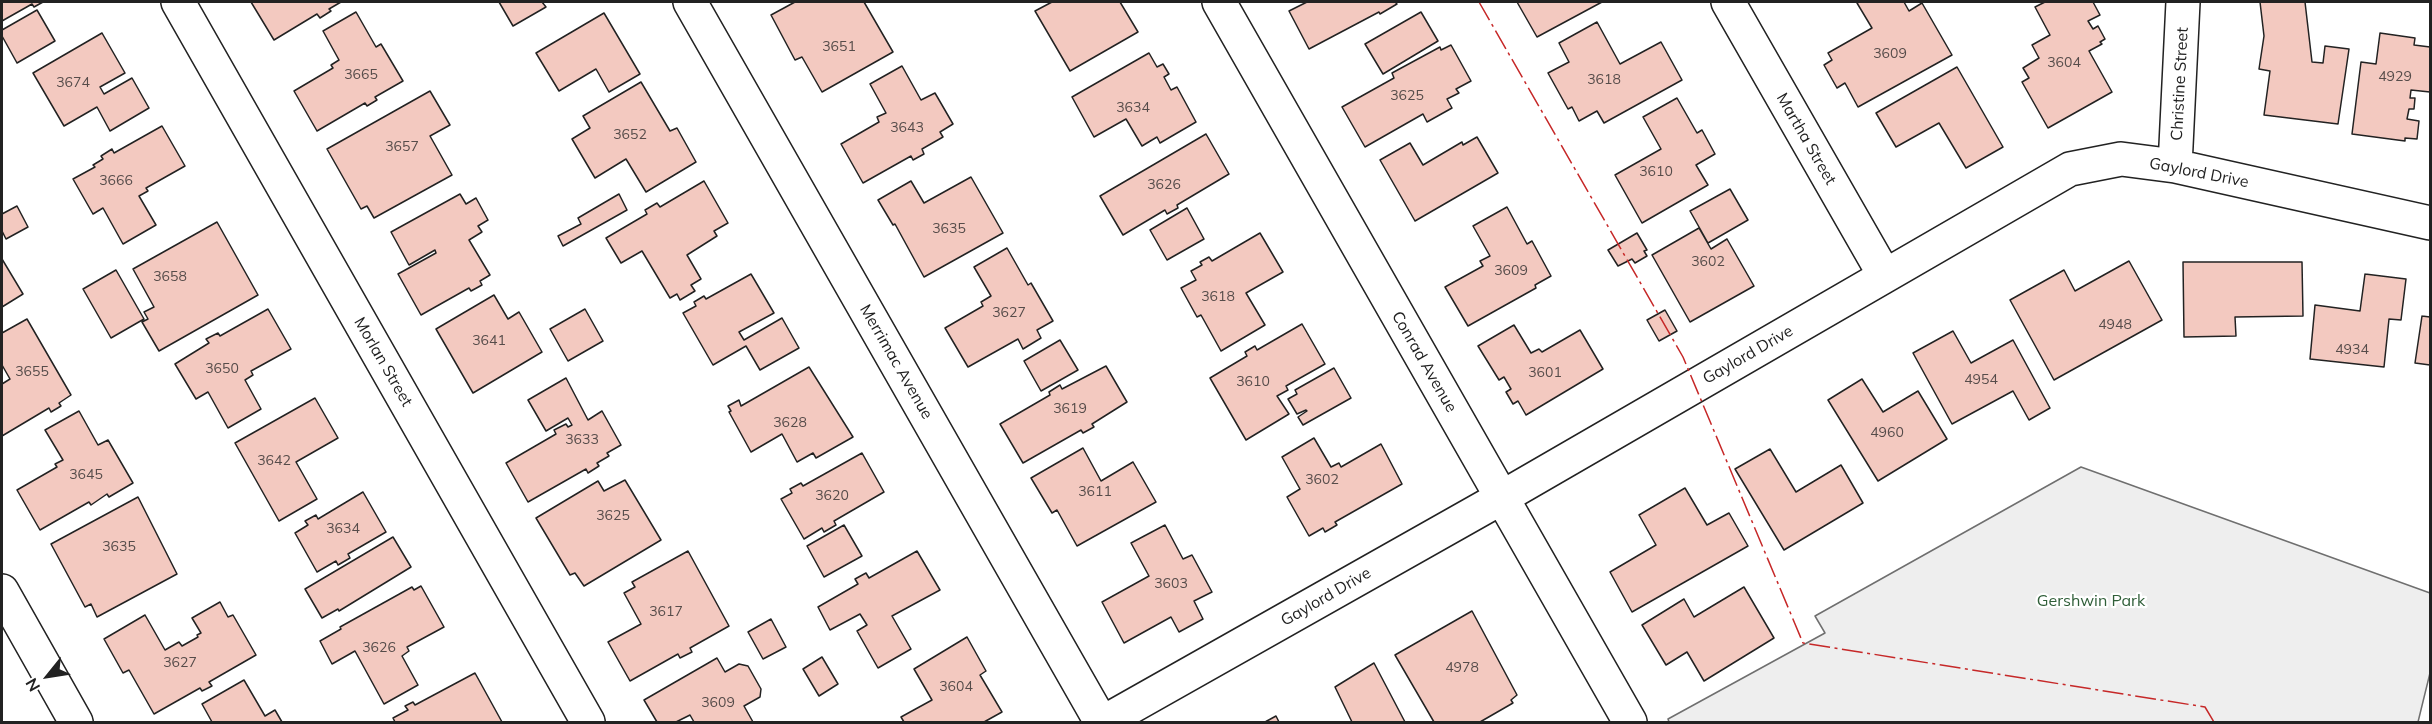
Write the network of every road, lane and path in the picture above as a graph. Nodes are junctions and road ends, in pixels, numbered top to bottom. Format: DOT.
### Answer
graph roads {
  1 [pos="178,2"];
  2 [pos="690,2"];
  3 [pos="1219,2"];
  4 [pos="1728,2"];
  5 [pos="2183,2"];
  6 [pos="2175,166"];
  7 [pos="2430,223"];
  8 [pos="1884,276"];
  9 [pos="1502,498"];
  10 [pos="2,591"];
  11 [pos="76,723"];
  12 [pos="588,723"];
  13 [pos="1103,723"];
  14 [pos="1630,723"];
  1 -- 12 [label="street, Morlan Street"];
  2 -- 13 [label="street, Merrimac Avenue"];
  3 -- 9 [label="street, Conrad Avenue"];
  4 -- 8 [label="street, Martha Street"];
  5 -- 6 [label="street, Christine Street"];
  6 -- 7 [label="street, Gaylord Drive"];
  6 -- 8 [label="street, Gaylord Drive"];
  8 -- 9 [label="street, Gaylord Drive"];
  9 -- 13 [label="street, Gaylord Drive"];
  9 -- 14 [label="street, Conrad Avenue"];
  10 -- 11 [label="street"];
}
